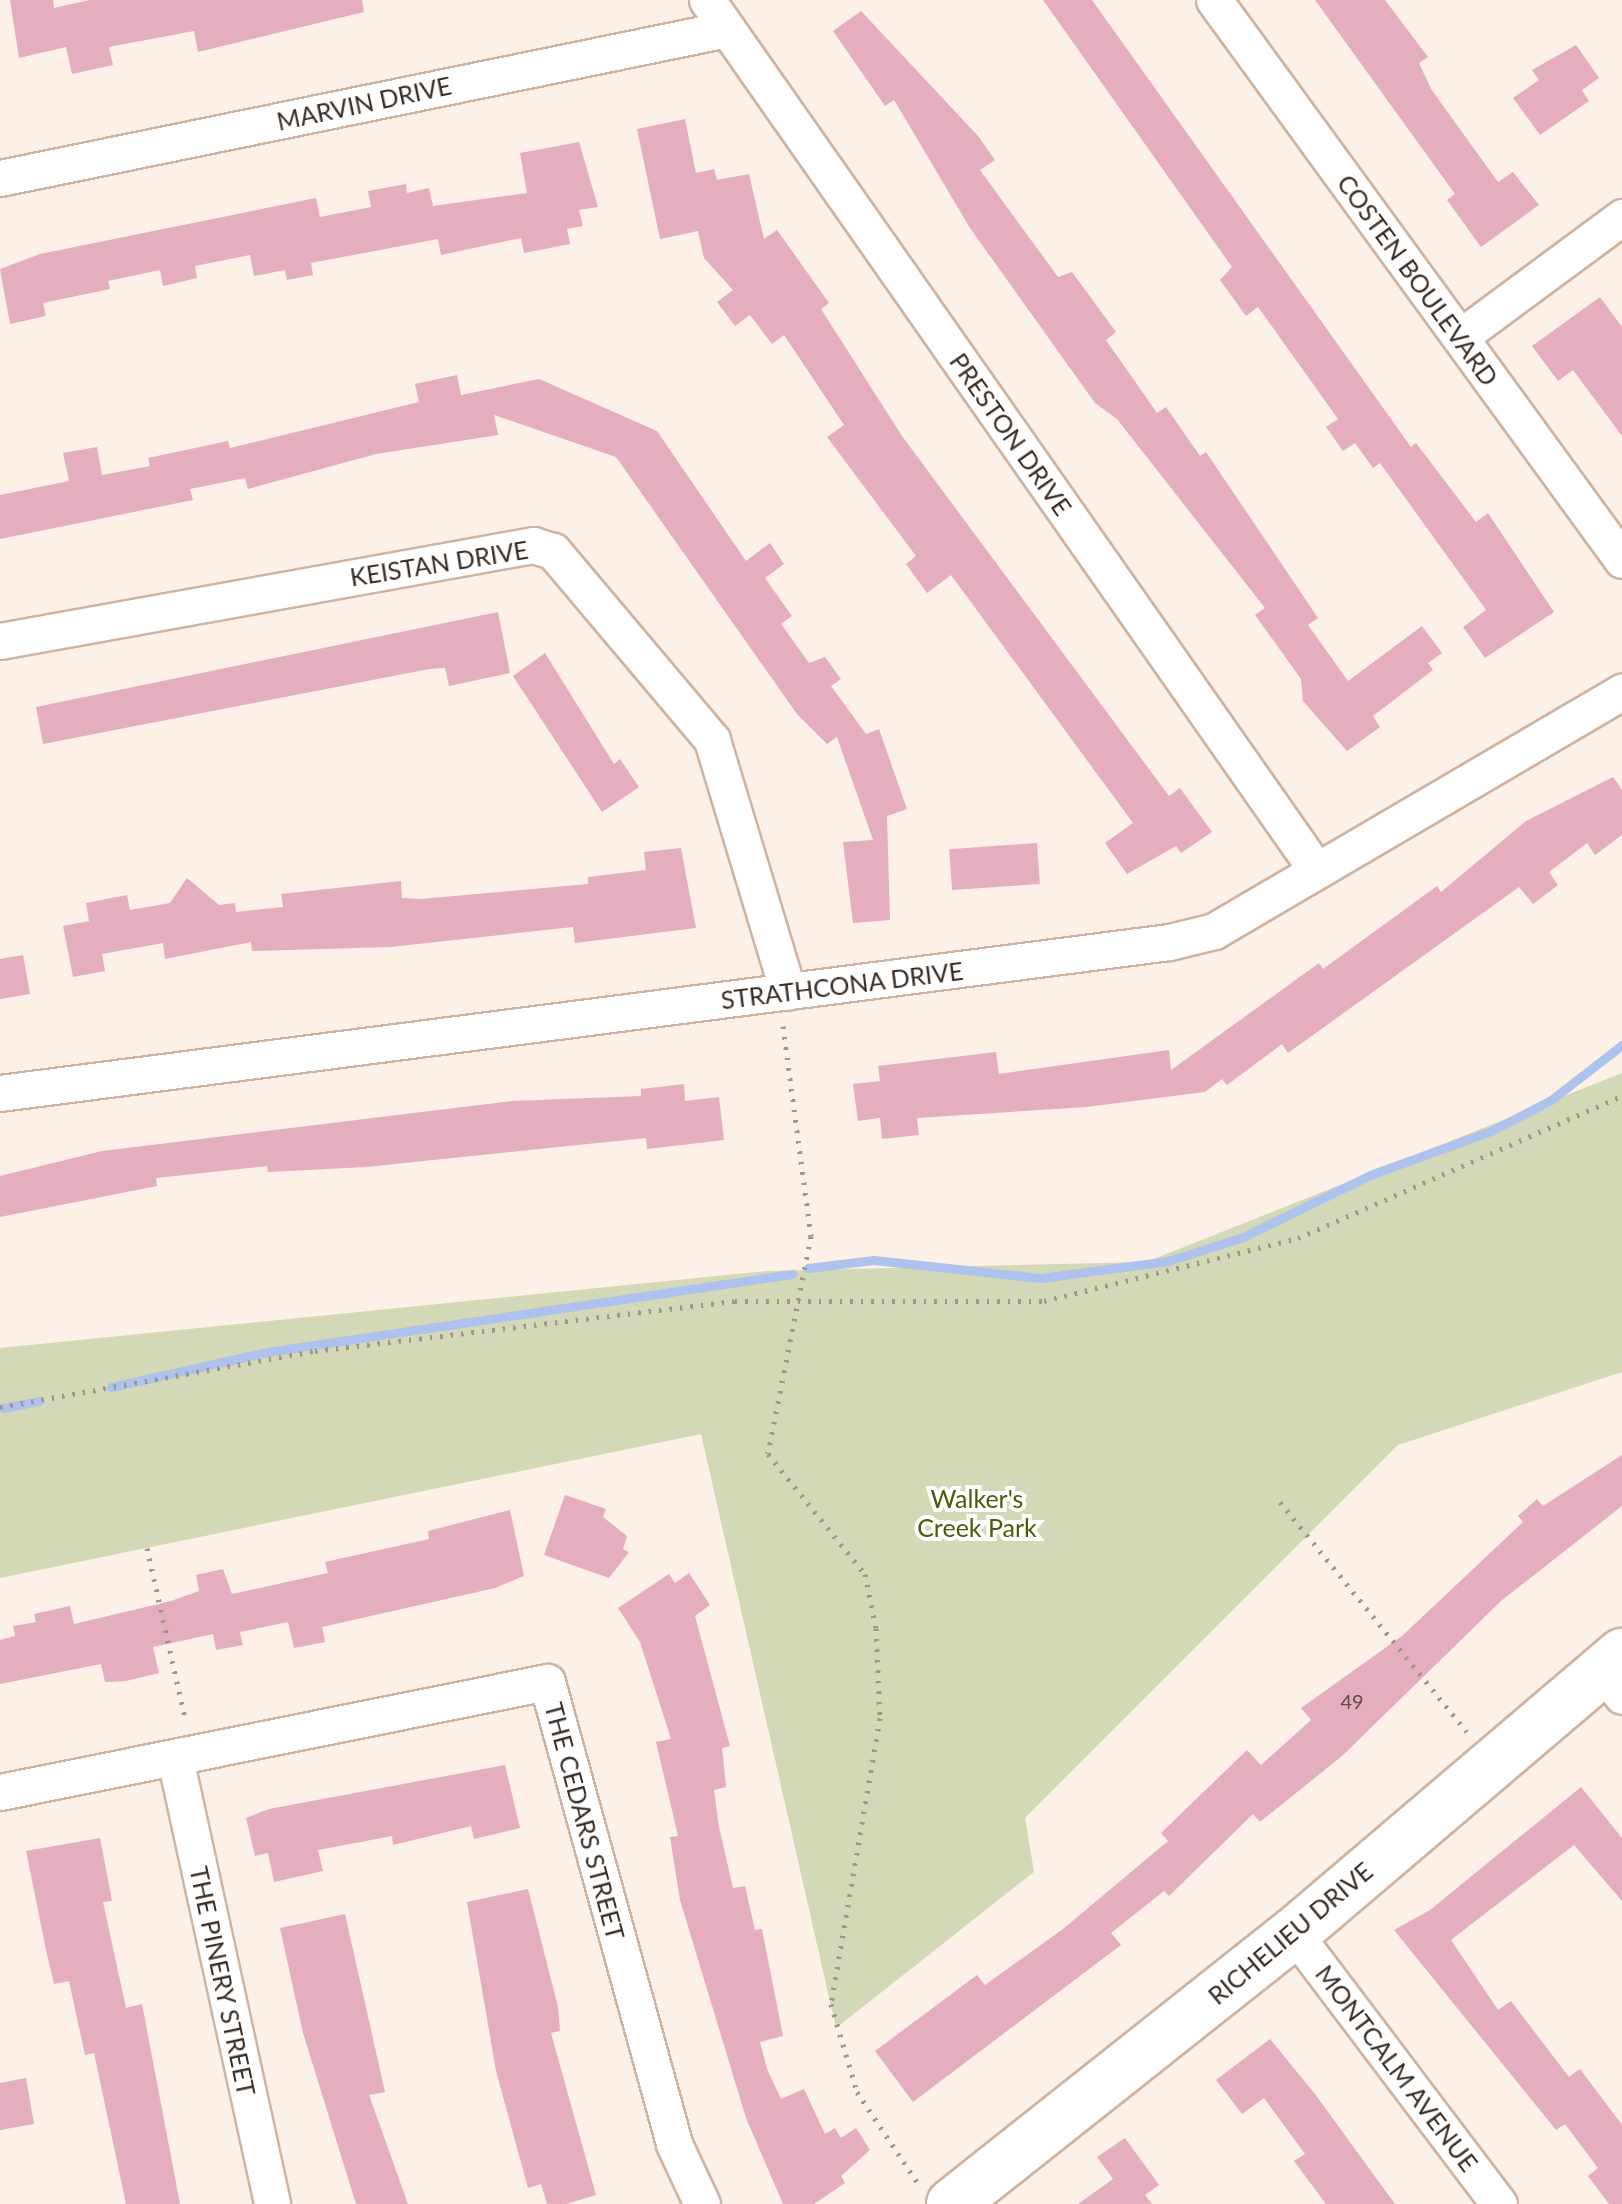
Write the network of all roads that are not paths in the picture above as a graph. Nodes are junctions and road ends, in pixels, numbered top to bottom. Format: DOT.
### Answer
graph roads {
  1 [pos="1214,0"];
  2 [pos="717,14"];
  3 [pos="0,178"];
  4 [pos="1622,217"];
  5 [pos="1460,337"];
  6 [pos="1622,560"];
  7 [pos="0,641"];
  8 [pos="1622,692"];
  9 [pos="1315,868"];
  10 [pos="788,992"];
  11 [pos="0,1093"];
  12 [pos="1615,1672"];
  13 [pos="184,1756"];
  14 [pos="0,1792"];
  15 [pos="1294,1933"];
  16 [pos="955,2197"];
  17 [pos="272,2204"];
  18 [pos="702,2204"];
  19 [pos="1499,2204"];
  1 -- 5 [label="street, COSTEN BOULEVARD"];
  2 -- 3 [label="street, MARVIN DRIVE"];
  2 -- 9 [label="street, PRESTON DRIVE"];
  4 -- 5 [label="street"];
  5 -- 6 [label="street, COSTEN BOULEVARD"];
  7 -- 10 [label="street, KEISTAN DRIVE"];
  8 -- 9 [label="street, STRATHCONA DRIVE"];
  9 -- 10 [label="street, STRATHCONA DRIVE"];
  10 -- 11 [label="street, STRATHCONA DRIVE"];
  12 -- 15 [label="street, RICHELIEU DRIVE"];
  13 -- 14 [label="street, THE CEDARS STREET"];
  13 -- 17 [label="street, THE PINERY STREET"];
  13 -- 18 [label="street, THE CEDARS STREET"];
  15 -- 16 [label="street, RICHELIEU DRIVE"];
  15 -- 19 [label="street, MONTCALM AVENUE"];
}
